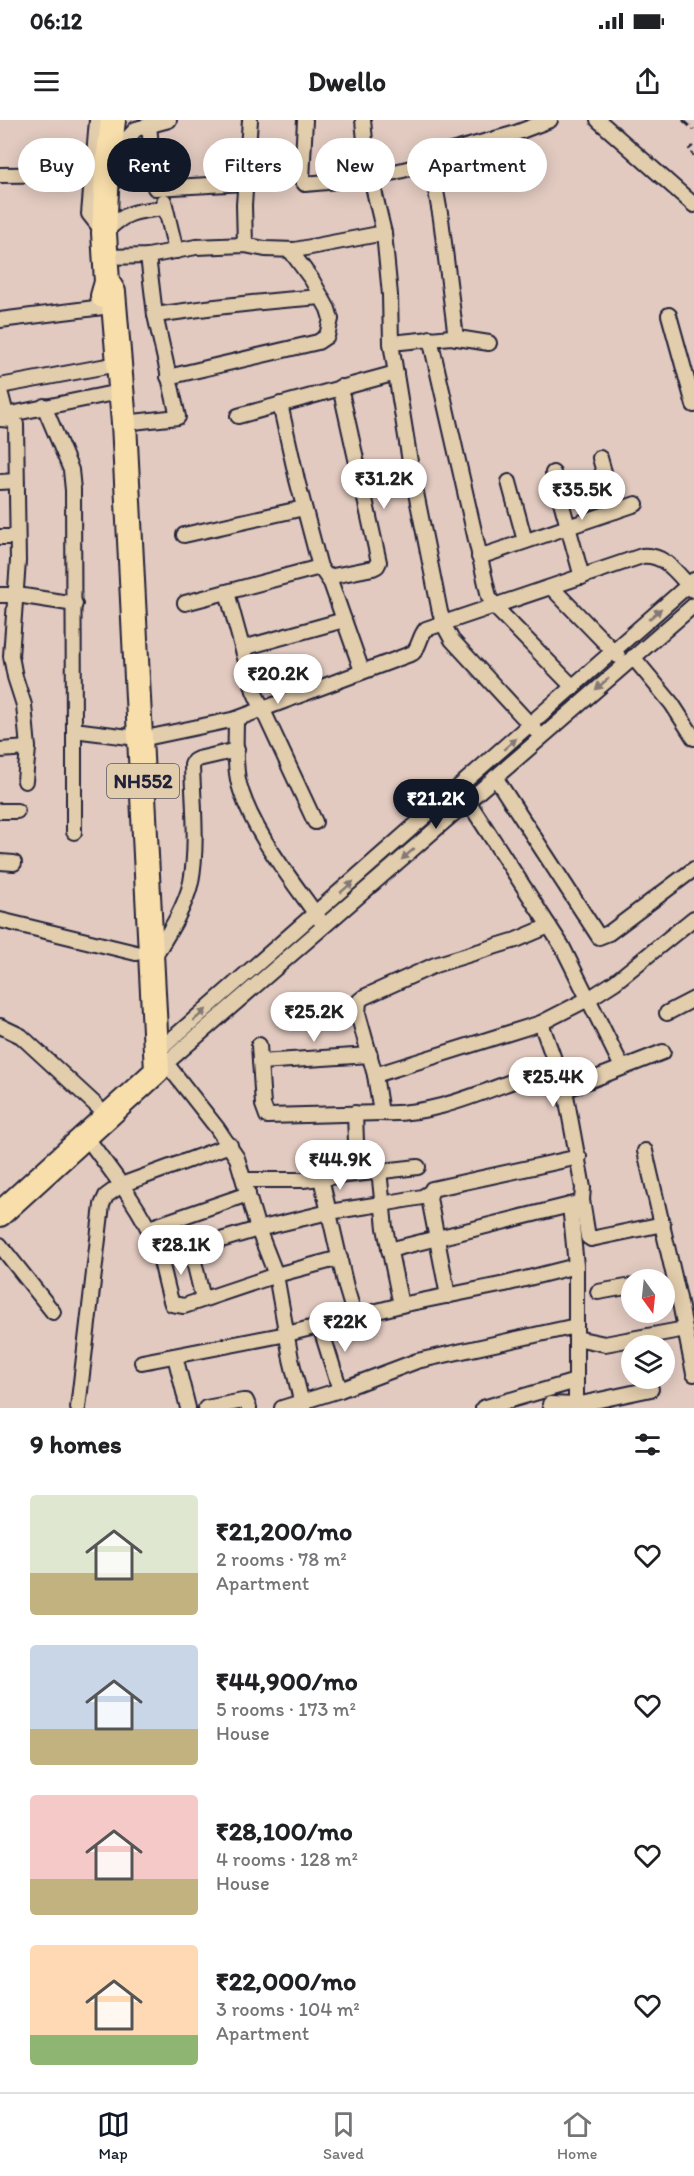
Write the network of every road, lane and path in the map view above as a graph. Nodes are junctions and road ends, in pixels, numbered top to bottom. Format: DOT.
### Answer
graph roads {
  1 [pos="97,120"];
  2 [pos="113,120"];
  3 [pos="169,120"];
  4 [pos="250,120"];
  5 [pos="305,120"];
  6 [pos="363,120"];
  7 [pos="598,120"];
  8 [pos="544,121"];
  9 [pos="149,125"];
  10 [pos="128,138"];
  11 [pos="150,138"];
  12 [pos="249,138"];
  13 [pos="365,138"];
  14 [pos="491,138"];
  15 [pos="95,142"];
  16 [pos="693,146"];
  17 [pos="694,156"];
  18 [pos="0,175"];
  19 [pos="18,175"];
  20 [pos="315,183"];
  21 [pos="91,192"];
  22 [pos="162,192"];
  23 [pos="245,192"];
  24 [pos="374,192"];
  25 [pos="436,192"];
  26 [pos="694,205"];
  27 [pos="165,208"];
  28 [pos="104,232"];
  29 [pos="384,233"];
  30 [pos="245,245"];
  31 [pos="290,250"];
  32 [pos="176,251"];
  33 [pos="148,256"];
  34 [pos="105,257"];
  35 [pos="107,282"];
  36 [pos="321,297"];
  37 [pos="103,307"];
  38 [pos="155,315"];
  39 [pos="669,315"];
  40 [pos="0,320"];
  41 [pos="456,338"];
  42 [pos="430,339"];
  43 [pos="391,343"];
  44 [pos="489,343"];
  45 [pos="107,366"];
  46 [pos="396,373"];
  47 [pos="168,377"];
  48 [pos="0,386"];
  49 [pos="340,387"];
  50 [pos="0,391"];
  51 [pos="109,394"];
  52 [pos="280,404"];
  53 [pos="694,405"];
  54 [pos="44,406"];
  55 [pos="238,416"];
  56 [pos="4,417"];
  57 [pos="124,423"];
  58 [pos="600,458"];
  59 [pos="553,473"];
  60 [pos="16,481"];
  61 [pos="0,482"];
  62 [pos="509,482"];
  63 [pos="636,504"];
  64 [pos="304,508"];
  65 [pos="615,511"];
  66 [pos="567,526"];
  67 [pos="184,535"];
  68 [pos="0,537"];
  69 [pos="17,537"];
  70 [pos="525,541"];
  71 [pos="479,557"];
  72 [pos="324,572"];
  73 [pos="582,577"];
  74 [pos="692,586"];
  75 [pos="552,588"];
  76 [pos="226,592"];
  77 [pos="0,595"];
  78 [pos="17,595"];
  79 [pos="185,603"];
  80 [pos="75,604"];
  81 [pos="694,605"];
  82 [pos="495,607"];
  83 [pos="344,620"];
  84 [pos="444,623"];
  85 [pos="243,648"];
  86 [pos="613,651"];
  87 [pos="629,661"];
  88 [pos="362,671"];
  89 [pos="573,687"];
  90 [pos="262,709"];
  91 [pos="236,719"];
  92 [pos="531,726"];
  93 [pos="74,730"];
  94 [pos="541,737"];
  95 [pos="135,738"];
  96 [pos="694,738"];
  97 [pos="28,748"];
  98 [pos="0,750"];
  99 [pos="237,750"];
  100 [pos="495,777"];
  101 [pos="25,782"];
  102 [pos="459,789"];
  103 [pos="468,800"];
  104 [pos="0,811"];
  105 [pos="17,811"];
  106 [pos="315,822"];
  107 [pos="74,832"];
  108 [pos="694,869"];
  109 [pos="316,914"];
  110 [pos="694,918"];
  111 [pos="0,920"];
  112 [pos="549,926"];
  113 [pos="324,927"];
  114 [pos="143,958"];
  115 [pos="590,998"];
  116 [pos="694,999"];
  117 [pos="667,1013"];
  118 [pos="541,1023"];
  119 [pos="0,1026"];
  120 [pos="259,1045"];
  121 [pos="663,1052"];
  122 [pos="370,1056"];
  123 [pos="260,1062"];
  124 [pos="153,1067"];
  125 [pos="622,1067"];
  126 [pos="375,1075"];
  127 [pos="516,1080"];
  128 [pos="565,1090"];
  129 [pos="97,1107"];
  130 [pos="355,1113"];
  131 [pos="381,1113"];
  132 [pos="85,1135"];
  133 [pos="230,1145"];
  134 [pos="645,1150"];
  135 [pos="579,1157"];
  136 [pos="418,1167"];
  137 [pos="379,1170"];
  138 [pos="357,1172"];
  139 [pos="321,1178"];
  140 [pos="244,1180"];
  141 [pos="121,1185"];
  142 [pos="429,1193"];
  143 [pos="0,1194"];
  144 [pos="248,1194"];
  145 [pos="576,1202"];
  146 [pos="381,1203"];
  147 [pos="329,1212"];
  148 [pos="0,1214"];
  149 [pos="663,1224"];
  150 [pos="149,1228"];
  151 [pos="258,1229"];
  152 [pos="437,1239"];
  153 [pos="0,1245"];
  154 [pos="190,1249"];
  155 [pos="389,1250"];
  156 [pos="160,1258"];
  157 [pos="340,1258"];
  158 [pos="576,1266"];
  159 [pos="669,1269"];
  160 [pos="276,1275"];
  161 [pos="621,1288"];
  162 [pos="598,1292"];
  163 [pos="448,1296"];
  164 [pos="675,1296"];
  165 [pos="203,1299"];
  166 [pos="401,1305"];
  167 [pos="52,1312"];
  168 [pos="355,1317"];
  169 [pos="320,1326"];
  170 [pos="685,1329"];
  171 [pos="576,1332"];
  172 [pos="286,1334"];
  173 [pos="175,1356"];
  174 [pos="142,1362"];
  175 [pos="694,1374"];
  176 [pos="576,1381"];
  177 [pos="651,1389"];
  178 [pos="334,1392"];
  179 [pos="550,1404"];
  180 [pos="576,1404"];
  181 [pos="302,1405"];
  182 [pos="492,1407"];
  183 [pos="78,1408"];
  184 [pos="188,1408"];
  185 [pos="206,1408"];
  186 [pos="249,1408"];
  187 [pos="282,1408"];
  188 [pos="332,1408"];
  1 -- 15 [label="street"];
  2 -- 28 [label="highway, NH552"];
  3 -- 9 [label="street"];
  4 -- 12 [label="street"];
  5 -- 20 [label="street"];
  6 -- 13 [label="street"];
  7 -- 26 [label="street"];
  8 -- 14 [label="street"];
  9 -- 10 [label="street"];
  9 -- 11 [label="street"];
  16 -- 17 [label="path"];
  18 -- 19 [label="street"];
  21 -- 28 [label="street"];
  22 -- 27 [label="street"];
  23 -- 30 [label="street"];
  24 -- 29 [label="street"];
  25 -- 41 [label="street"];
  27 -- 28 [label="street"];
  27 -- 32 [label="street"];
  28 -- 34 [label="highway, NH552"];
  29 -- 31 [label="street"];
  29 -- 43 [label="street"];
  30 -- 31 [label="street"];
  30 -- 32 [label="street"];
  31 -- 36 [label="street"];
  32 -- 33 [label="street"];
  33 -- 34 [label="street"];
  33 -- 38 [label="street"];
  34 -- 35 [label="highway, NH552"];
  35 -- 37 [label="highway, NH552"];
  35 -- 57 [label="highway, NH552"];
  36 -- 38 [label="street"];
  36 -- 47 [label="street"];
  37 -- 40 [label="street"];
  37 -- 45 [label="highway, NH552"];
  38 -- 47 [label="street"];
  39 -- 53 [label="street"];
  41 -- 42 [label="street"];
  41 -- 44 [label="street"];
  42 -- 43 [label="street"];
  42 -- 71 [label="street"];
  43 -- 46 [label="street"];
  45 -- 48 [label="street"];
  45 -- 51 [label="highway, NH552"];
  46 -- 49 [label="street"];
  46 -- 84 [label="street"];
  47 -- 57 [label="street"];
  49 -- 52 [label="street"];
  49 -- 72 [label="street"];
  50 -- 56 [label="street"];
  51 -- 54 [label="street"];
  51 -- 95 [label="highway, NH552"];
  52 -- 55 [label="street"];
  52 -- 64 [label="street"];
  54 -- 56 [label="street"];
  54 -- 80 [label="street"];
  56 -- 60 [label="street"];
  57 -- 95 [label="highway, NH552"];
  58 -- 65 [label="street"];
  59 -- 66 [label="street"];
  60 -- 61 [label="street"];
  60 -- 69 [label="street"];
  62 -- 70 [label="street"];
  63 -- 65 [label="street"];
  64 -- 67 [label="street"];
  64 -- 72 [label="street"];
  65 -- 66 [label="street"];
  66 -- 70 [label="street"];
  66 -- 73 [label="street"];
  68 -- 69 [label="street"];
  69 -- 78 [label="street"];
  70 -- 71 [label="street"];
  71 -- 82 [label="street"];
  72 -- 76 [label="street"];
  72 -- 83 [label="street"];
  73 -- 74 [label="street"];
  73 -- 75 [label="street"];
  86 -- 74 [label="street, one-way"];
  75 -- 82 [label="street"];
  75 -- 86 [label="street"];
  76 -- 79 [label="street"];
  76 -- 85 [label="street"];
  77 -- 78 [label="street"];
  78 -- 80 [label="street"];
  78 -- 97 [label="street"];
  80 -- 93 [label="street"];
  81 -- 87 [label="street"];
  82 -- 84 [label="street"];
  82 -- 89 [label="street"];
  83 -- 85 [label="street"];
  83 -- 88 [label="street"];
  84 -- 88 [label="street"];
  84 -- 92 [label="street"];
  85 -- 90 [label="street"];
  86 -- 87 [label="street"];
  86 -- 89 [label="street"];
  87 -- 94 [label="street, one-way"];
  87 -- 96 [label="street"];
  88 -- 90 [label="street"];
  89 -- 92 [label="street"];
  90 -- 91 [label="street"];
  90 -- 106 [label="street"];
  91 -- 95 [label="street"];
  91 -- 99 [label="street"];
  92 -- 94 [label="street"];
  102 -- 92 [label="street, one-way"];
  93 -- 95 [label="street"];
  93 -- 107 [label="street"];
  94 -- 100 [label="street"];
  95 -- 114 [label="highway, NH552"];
  97 -- 98 [label="street"];
  97 -- 101 [label="street"];
  99 -- 109 [label="street"];
  99 -- 114 [label="street"];
  100 -- 103 [label="street"];
  100 -- 108 [label="street"];
  102 -- 103 [label="street"];
  109 -- 102 [label="street, one-way"];
  103 -- 112 [label="street"];
  103 -- 113 [label="street, one-way"];
  104 -- 105 [label="street"];
  109 -- 113 [label="street"];
  124 -- 109 [label="street, one-way"];
  110 -- 115 [label="street"];
  111 -- 114 [label="street"];
  112 -- 115 [label="street"];
  112 -- 122 [label="street"];
  113 -- 124 [label="street"];
  114 -- 124 [label="highway, NH552"];
  115 -- 118 [label="street"];
  115 -- 125 [label="street"];
  116 -- 117 [label="street"];
  118 -- 126 [label="street"];
  118 -- 128 [label="street"];
  119 -- 129 [label="street"];
  120 -- 123 [label="street"];
  121 -- 125 [label="street"];
  122 -- 123 [label="street"];
  122 -- 126 [label="street"];
  123 -- 130 [label="street"];
  124 -- 129 [label="highway"];
  124 -- 132 [label="highway"];
  124 -- 133 [label="street"];
  125 -- 128 [label="street"];
  126 -- 131 [label="street"];
  127 -- 131 [label="street"];
  128 -- 135 [label="street"];
  129 -- 143 [label="highway"];
  130 -- 131 [label="street"];
  130 -- 138 [label="street"];
  132 -- 141 [label="street"];
  132 -- 148 [label="highway"];
  133 -- 140 [label="street"];
  133 -- 141 [label="street"];
  134 -- 149 [label="street"];
  135 -- 142 [label="street"];
  135 -- 145 [label="street"];
  136 -- 137 [label="street"];
  137 -- 138 [label="street"];
  137 -- 146 [label="street"];
  138 -- 139 [label="street"];
  139 -- 140 [label="street"];
  139 -- 147 [label="street"];
  140 -- 144 [label="street"];
  141 -- 150 [label="street"];
  141 -- 183 [label="street"];
  142 -- 146 [label="street"];
  142 -- 152 [label="street"];
  144 -- 150 [label="street"];
  144 -- 151 [label="street"];
  145 -- 149 [label="street"];
  145 -- 152 [label="street"];
  145 -- 158 [label="street"];
  146 -- 147 [label="street"];
  146 -- 155 [label="street"];
  147 -- 151 [label="street"];
  147 -- 157 [label="street"];
  149 -- 159 [label="street"];
  150 -- 156 [label="street"];
  151 -- 154 [label="street"];
  151 -- 160 [label="street"];
  152 -- 155 [label="street"];
  152 -- 163 [label="street"];
  153 -- 167 [label="street"];
  154 -- 156 [label="street"];
  154 -- 165 [label="street"];
  155 -- 166 [label="street"];
  156 -- 165 [label="street"];
  157 -- 160 [label="street"];
  157 -- 168 [label="street"];
  158 -- 163 [label="street"];
  158 -- 171 [label="street"];
  160 -- 165 [label="street"];
  160 -- 172 [label="street"];
  161 -- 162 [label="street"];
  163 -- 166 [label="street"];
  164 -- 170 [label="street"];
  166 -- 168 [label="street"];
  168 -- 169 [label="street"];
  169 -- 172 [label="street"];
  169 -- 178 [label="street"];
  170 -- 171 [label="street"];
  170 -- 175 [label="street"];
  171 -- 176 [label="street"];
  171 -- 178 [label="street"];
  172 -- 173 [label="street"];
  172 -- 181 [label="street"];
  173 -- 174 [label="street"];
  173 -- 184 [label="street"];
  176 -- 180 [label="street"];
  176 -- 182 [label="street"];
  177 -- 180 [label="street"];
  178 -- 181 [label="street"];
  178 -- 188 [label="street"];
  179 -- 180 [label="street"];
  181 -- 187 [label="street"];
  185 -- 186 [label="street"];
}
